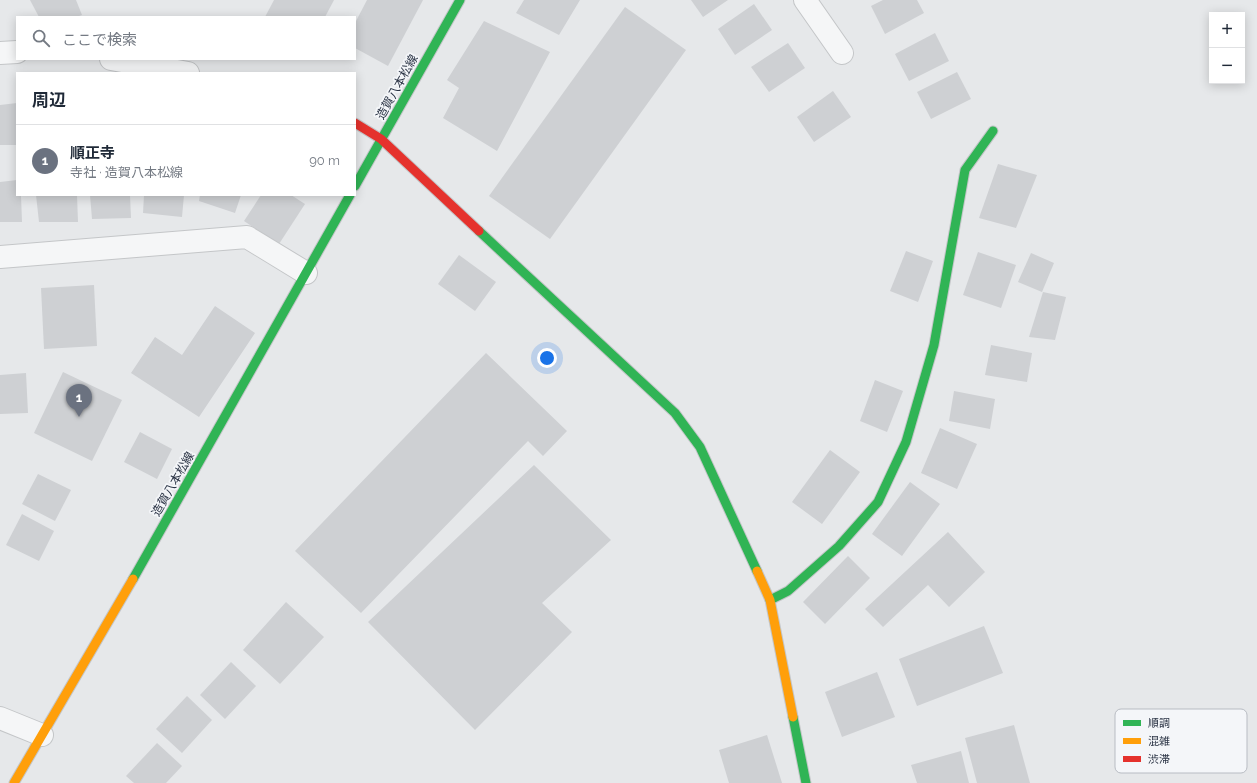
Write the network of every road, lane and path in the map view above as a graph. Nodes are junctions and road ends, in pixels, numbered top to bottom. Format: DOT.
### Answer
graph roads {
  1 [pos="460,0"];
  2 [pos="805,0"];
  3 [pos="16,52"];
  4 [pos="0,53"];
  5 [pos="842,53"];
  6 [pos="116,60"];
  7 [pos="182,72"];
  8 [pos="356,125"];
  9 [pos="993,131"];
  10 [pos="381,139"];
  11 [pos="356,184"];
  12 [pos="349,196"];
  13 [pos="0,257"];
  14 [pos="306,273"];
  15 [pos="770,600"];
  16 [pos="0,718"];
  17 [pos="42,735"];
  18 [pos="14,783"];
  19 [pos="806,783"];
  1 -- 10 [label="street, 造賀八本松線"];
  2 -- 5 [label="street"];
  3 -- 4 [label="street"];
  6 -- 7 [label="street"];
  8 -- 10 [label="street"];
  9 -- 15 [label="street"];
  10 -- 11 [label="street, 造賀八本松線"];
  10 -- 15 [label="street"];
  12 -- 14 [label="street, 造賀八本松線"];
  13 -- 14 [label="street"];
  14 -- 17 [label="street, 造賀八本松線"];
  15 -- 19 [label="street"];
  16 -- 17 [label="street"];
  17 -- 18 [label="street, 造賀八本松線"];
}
